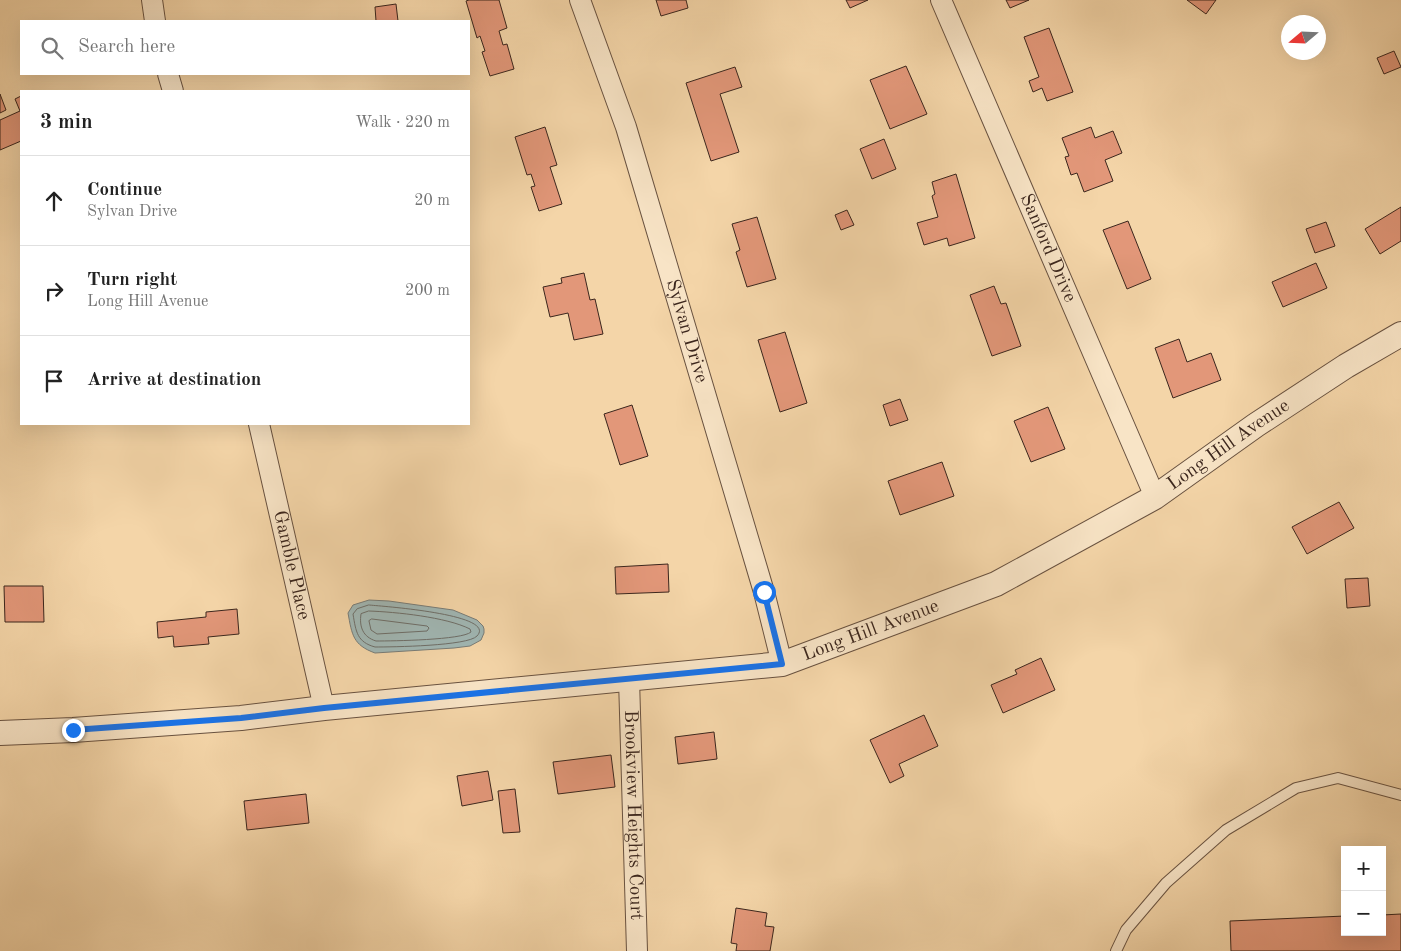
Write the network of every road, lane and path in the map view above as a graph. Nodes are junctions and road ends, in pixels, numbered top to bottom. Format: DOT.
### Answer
graph roads {
  1 [pos="152,0"];
  2 [pos="580,0"];
  3 [pos="941,0"];
  4 [pos="155,20"];
  5 [pos="168,75"];
  6 [pos="173,90"];
  7 [pos="1401,334"];
  8 [pos="259,425"];
  9 [pos="1155,497"];
  10 [pos="782,664"];
  11 [pos="629,679"];
  12 [pos="324,708"];
  13 [pos="0,733"];
  14 [pos="1401,795"];
  15 [pos="637,951"];
  16 [pos="1116,951"];
  1 -- 4 [label="street"];
  2 -- 10 [label="street, Sylvan Drive"];
  3 -- 9 [label="street, Sanford Drive"];
  5 -- 6 [label="street"];
  7 -- 9 [label="street, Long Hill Avenue"];
  8 -- 12 [label="street, Gamble Place"];
  9 -- 10 [label="street, Long Hill Avenue"];
  10 -- 11 [label="street, Long Hill Avenue"];
  11 -- 12 [label="street, Long Hill Avenue"];
  11 -- 15 [label="street, Brookview Heights Court"];
  12 -- 13 [label="street, Long Hill Avenue"];
  14 -- 16 [label="lane"];
}
